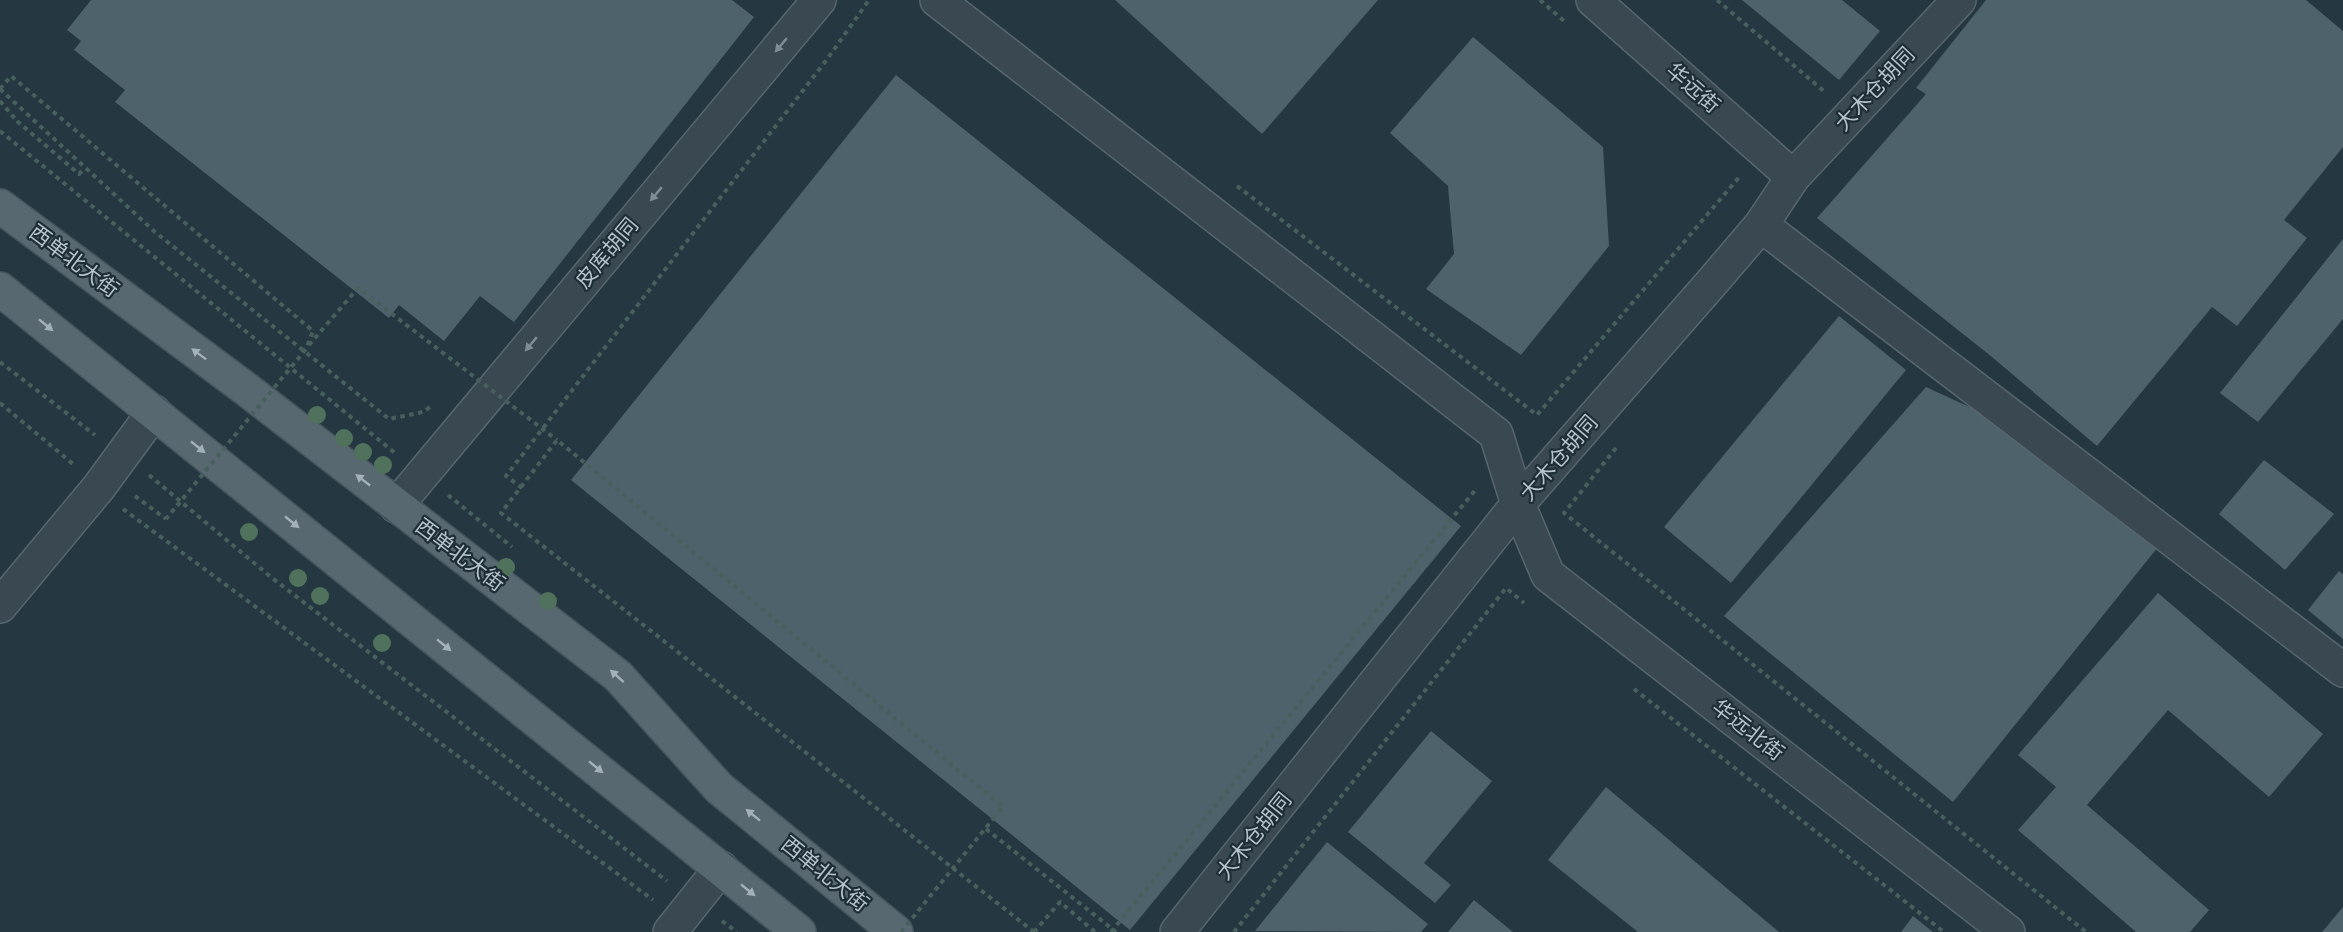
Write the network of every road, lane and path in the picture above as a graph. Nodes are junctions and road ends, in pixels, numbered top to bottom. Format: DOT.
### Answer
graph roads {
  1 [pos="869,0"];
  2 [pos="937,0"];
  3 [pos="1539,0"];
  4 [pos="1593,0"];
  5 [pos="1717,0"];
  6 [pos="1959,0"];
  7 [pos="812,2"];
  8 [pos="1567,23"];
  9 [pos="1817,85"];
  10 [pos="0,89"];
  11 [pos="0,101"];
  12 [pos="1736,166"];
  13 [pos="84,169"];
  14 [pos="1793,177"];
  15 [pos="1227,179"];
  16 [pos="0,206"];
  17 [pos="1761,225"];
  18 [pos="0,289"];
  19 [pos="306,349"];
  20 [pos="0,362"];
  21 [pos="154,412"];
  22 [pos="423,412"];
  23 [pos="558,440"];
  24 [pos="122,455"];
  25 [pos="1483,480"];
  26 [pos="522,488"];
  27 [pos="133,495"];
  28 [pos="1518,504"];
  29 [pos="396,506"];
  30 [pos="1564,513"];
  31 [pos="188,555"];
  32 [pos="0,606"];
  33 [pos="1534,610"];
  34 [pos="2343,670"];
  35 [pos="1627,683"];
  36 [pos="986,829"];
  37 [pos="721,868"];
  38 [pos="681,918"];
  39 [pos="738,932"];
  40 [pos="800,932"];
  41 [pos="896,932"];
  42 [pos="901,932"];
  43 [pos="1034,932"];
  44 [pos="1095,932"];
  45 [pos="1111,932"];
  46 [pos="1116,932"];
  47 [pos="1177,932"];
  48 [pos="1234,932"];
  49 [pos="1944,932"];
  50 [pos="2008,932"];
  51 [pos="2086,932"];
  1 -- 26 [label="path"];
  2 -- 28 [label="street, 华远北街"];
  3 -- 8 [label="path"];
  4 -- 14 [label="street, 华远街"];
  5 -- 9 [label="path"];
  6 -- 14 [label="street, 大木仓胡同"];
  7 -- 29 [label="street, 皮库胡同, one-way"];
  10 -- 13 [label="path"];
  10 -- 19 [label="path, bridge"];
  11 -- 13 [label="path, bridge"];
  12 -- 15 [label="path"];
  13 -- 22 [label="path"];
  14 -- 17 [label="street, 大木仓胡同"];
  29 -- 16 [label="main road, 西单北大街, one-way"];
  17 -- 28 [label="street, 大木仓胡同"];
  17 -- 34 [label="street"];
  18 -- 21 [label="main road, one-way"];
  19 -- 23 [label="path, bridge"];
  19 -- 27 [label="path, bridge"];
  20 -- 24 [label="path"];
  21 -- 24 [label="street"];
  21 -- 37 [label="main road, one-way"];
  23 -- 26 [label="path"];
  23 -- 36 [label="path, bridge"];
  24 -- 32 [label="street"];
  24 -- 38 [label="path"];
  25 -- 45 [label="path"];
  26 -- 43 [label="path"];
  28 -- 47 [label="street, 大木仓胡同"];
  28 -- 50 [label="street, 华远北街"];
  41 -- 29 [label="main road, 西单北大街, one-way"];
  30 -- 51 [label="path"];
  31 -- 38 [label="path"];
  33 -- 48 [label="path"];
  35 -- 49 [label="path"];
  36 -- 42 [label="path, bridge"];
  36 -- 46 [label="path, bridge"];
  37 -- 38 [label="street"];
  37 -- 40 [label="main road, one-way"];
  38 -- 39 [label="path"];
  43 -- 44 [label="path"];
}
